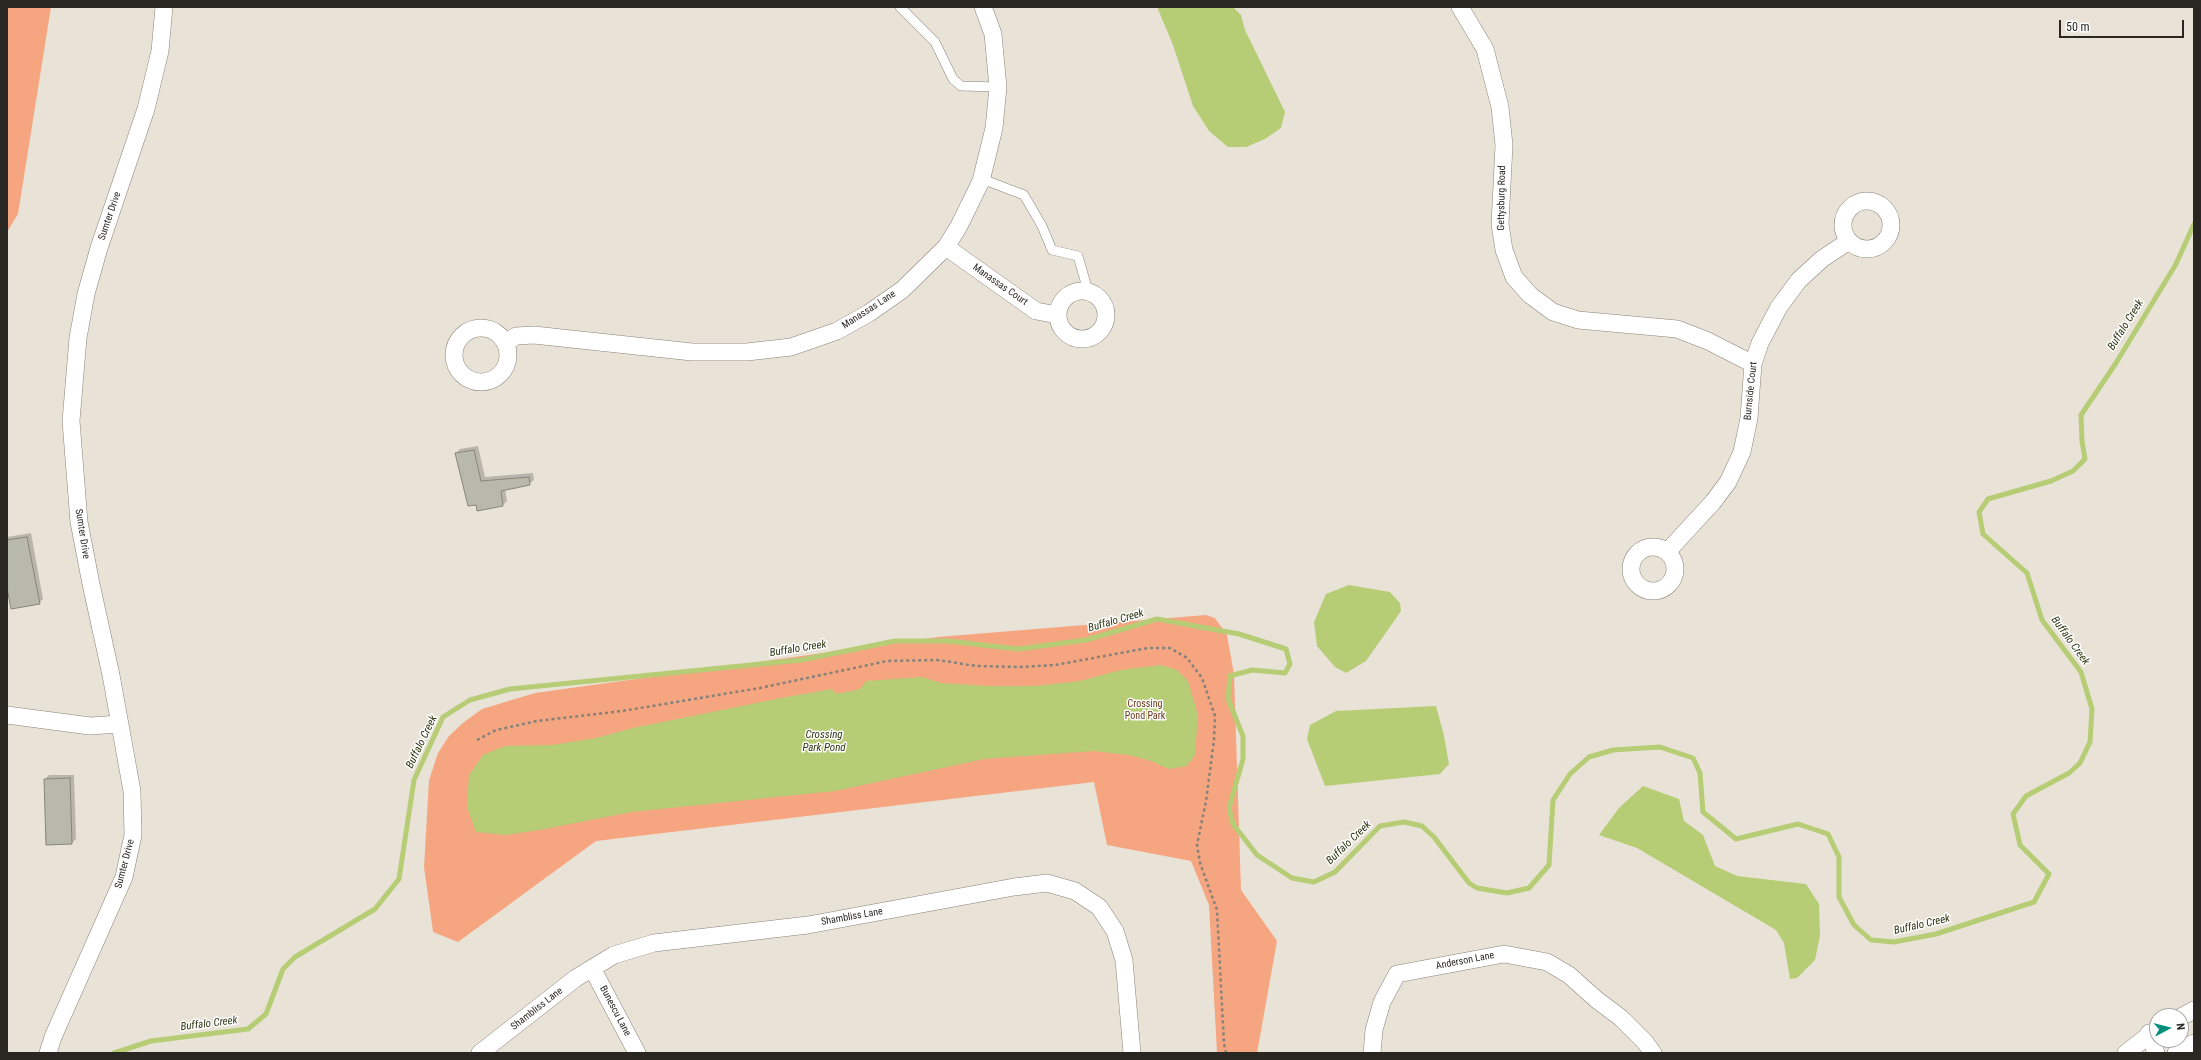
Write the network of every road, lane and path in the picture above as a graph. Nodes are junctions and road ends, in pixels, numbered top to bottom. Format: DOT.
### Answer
graph roads {
  1 [pos="164,7"];
  2 [pos="900,7"];
  3 [pos="983,7"];
  4 [pos="1460,7"];
  5 [pos="998,87"];
  6 [pos="982,179"];
  7 [pos="1849,241"];
  8 [pos="946,247"];
  9 [pos="1088,291"];
  10 [pos="1058,315"];
  11 [pos="505,343"];
  12 [pos="1753,364"];
  13 [pos="1667,552"];
  14 [pos="7,714"];
  15 [pos="120,724"];
  16 [pos="477,740"];
  17 [pos="592,968"];
  18 [pos="2149,1034"];
  19 [pos="2194,1043"];
  20 [pos="48,1053"];
  21 [pos="480,1053"];
  22 [pos="638,1053"];
  23 [pos="1132,1053"];
  24 [pos="1226,1053"];
  25 [pos="1372,1053"];
  26 [pos="1653,1053"];
  27 [pos="2126,1053"];
  28 [pos="2176,1053"];
  1 -- 15 [label="street, Sumter Drive"];
  2 -- 5 [label="lane"];
  3 -- 5 [label="street, Manassas Lane"];
  4 -- 12 [label="street, Gettysburg Road"];
  5 -- 6 [label="street, Manassas Lane"];
  6 -- 8 [label="street, Manassas Lane"];
  6 -- 9 [label="lane"];
  7 -- 12 [label="street, Burnside Court"];
  8 -- 10 [label="street, Manassas Court"];
  8 -- 11 [label="street, Manassas Lane"];
  9 -- 10 [label="street"];
  9 -- 10 [label="street"];
  12 -- 13 [label="street, Burnside Court"];
  14 -- 15 [label="street"];
  15 -- 20 [label="street, Sumter Drive"];
  16 -- 24 [label="path"];
  17 -- 21 [label="street, Shambliss Lane"];
  17 -- 22 [label="street, Bunescu Lane"];
  17 -- 23 [label="street, Shambliss Lane"];
  18 -- 27 [label="street"];
  19 -- 28 [label="street"];
  25 -- 26 [label="street, Anderson Lane"];
}
